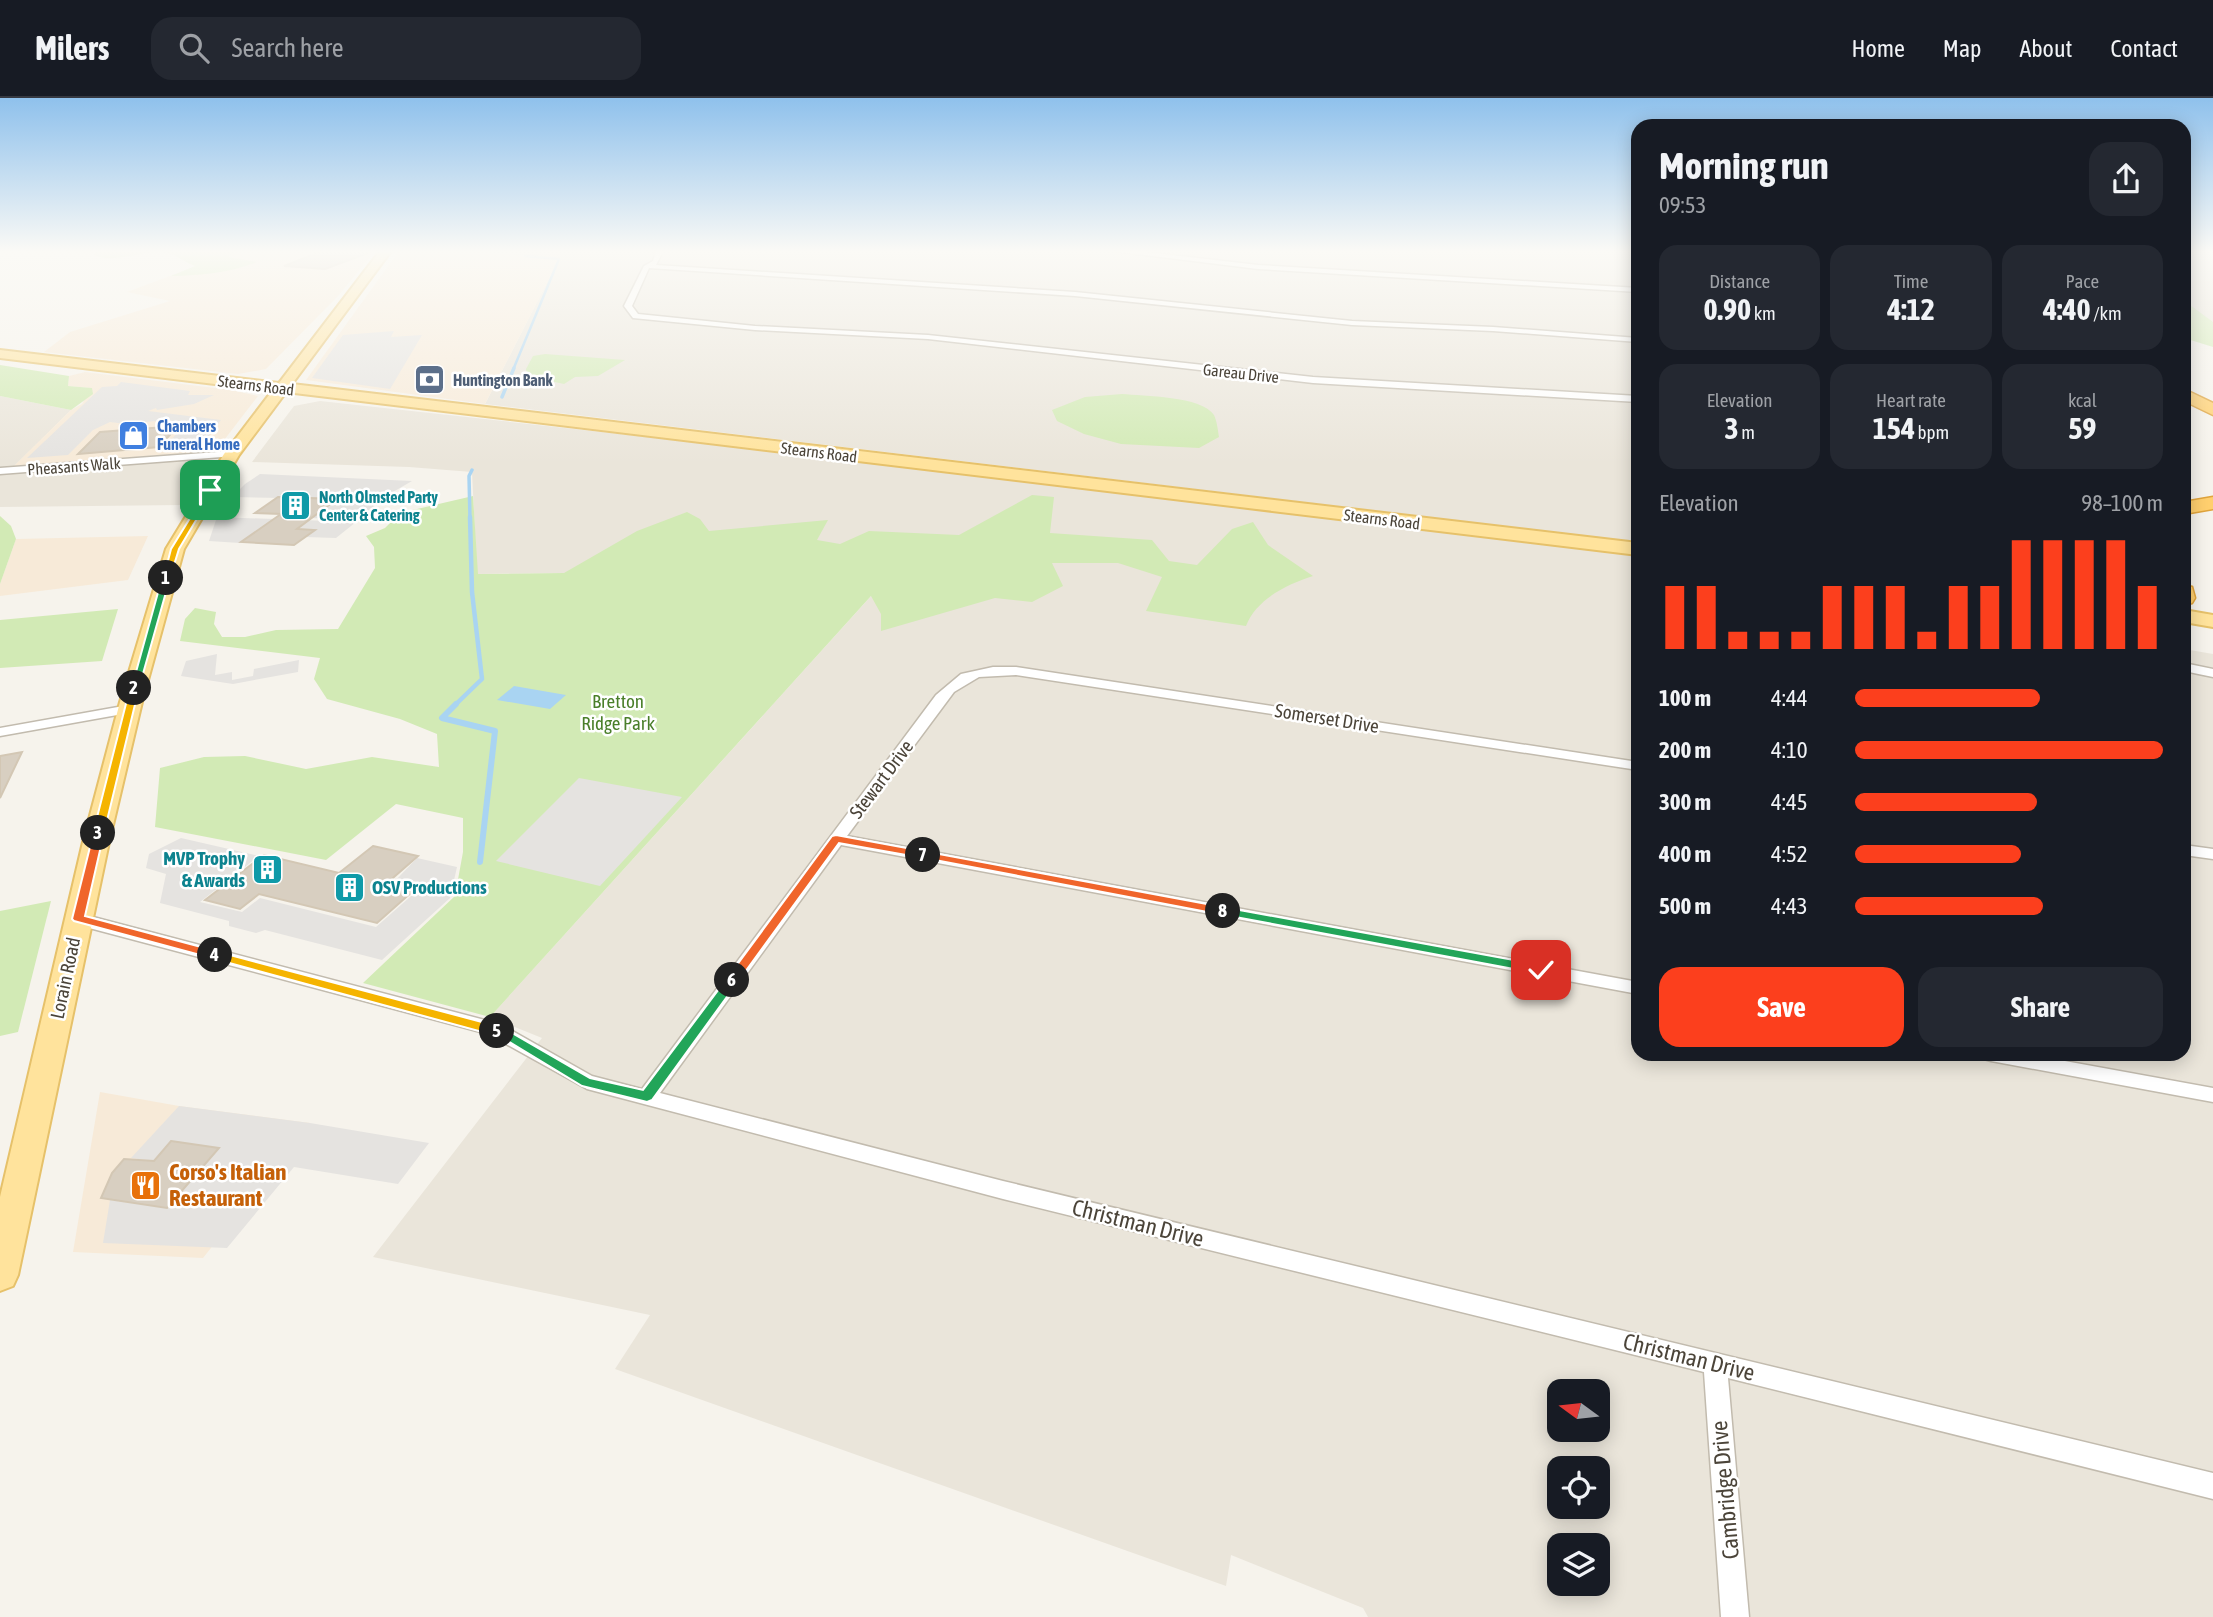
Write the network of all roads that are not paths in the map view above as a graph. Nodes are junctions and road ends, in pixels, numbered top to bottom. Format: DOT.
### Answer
graph roads {
  1 [pos="331,322"];
  2 [pos="694,322"];
  3 [pos="1341,322"];
  4 [pos="1631,339"];
  5 [pos="0,354"];
  6 [pos="302,360"];
  7 [pos="222,382"];
  8 [pos="280,388"];
  9 [pos="337,395"];
  10 [pos="2191,398"];
  11 [pos="1631,399"];
  12 [pos="2213,410"];
  13 [pos="257,420"];
  14 [pos="232,454"];
  15 [pos="0,471"];
  16 [pos="2213,503"];
  17 [pos="2191,507"];
  18 [pos="1631,548"];
  19 [pos="2191,617"];
  20 [pos="2213,621"];
  21 [pos="2191,668"];
  22 [pos="1016,671"];
  23 [pos="2213,673"];
  24 [pos="129,709"];
  25 [pos="0,732"];
  26 [pos="1631,765"];
  27 [pos="836,839"];
  28 [pos="2191,851"];
  29 [pos="2213,854"];
  30 [pos="78,919"];
  31 [pos="1631,987"];
  32 [pos="2029,1061"];
  33 [pos="2213,1095"];
  34 [pos="647,1096"];
  35 [pos="0,1275"];
  36 [pos="1715,1363"];
  37 [pos="2213,1486"];
  38 [pos="1735,1617"];
  1 -- 6 [label="main road, Lorain Road"];
  2 -- 11 [label="street, Gareau Drive"];
  3 -- 4 [label="street"];
  5 -- 7 [label="main road, Stearns Road"];
  6 -- 7 [label="main road"];
  6 -- 8 [label="main road, Lorain Road"];
  7 -- 8 [label="main road, Stearns Road"];
  8 -- 9 [label="main road, Stearns Road"];
  8 -- 13 [label="main road, Lorain Road"];
  9 -- 13 [label="main road"];
  9 -- 18 [label="main road, Stearns Road"];
  10 -- 12 [label="highway"];
  13 -- 14 [label="main road, Lorain Road"];
  14 -- 15 [label="street, Pheasants Walk"];
  14 -- 24 [label="main road, Lorain Road"];
  16 -- 17 [label="highway"];
  19 -- 20 [label="main road"];
  21 -- 23 [label="street"];
  22 -- 26 [label="street, Somerset Drive"];
  22 -- 27 [label="street, Stewart Drive"];
  24 -- 25 [label="street"];
  24 -- 30 [label="main road, Lorain Road"];
  27 -- 31 [label="street"];
  27 -- 34 [label="street, Stewart Drive"];
  28 -- 29 [label="street"];
  30 -- 34 [label="street, Christman Drive"];
  30 -- 35 [label="main road, Lorain Road"];
  32 -- 33 [label="street"];
  34 -- 36 [label="street, Christman Drive"];
  36 -- 37 [label="street, Christman Drive"];
  36 -- 38 [label="street, Cambridge Drive"];
}
